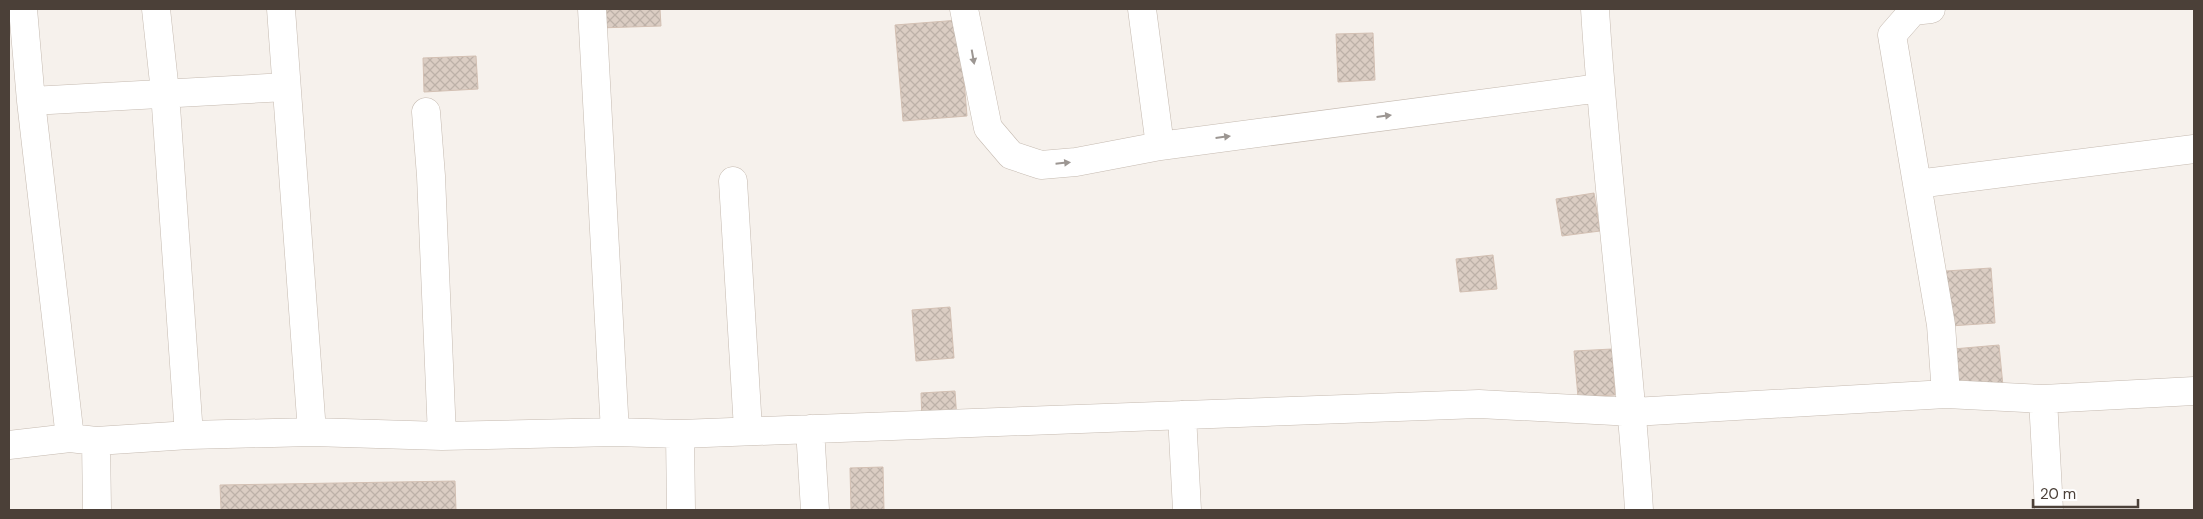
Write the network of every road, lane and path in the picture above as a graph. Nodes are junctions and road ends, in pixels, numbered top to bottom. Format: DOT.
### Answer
graph roads {
  1 [pos="23,9"];
  2 [pos="156,9"];
  3 [pos="281,9"];
  4 [pos="592,9"];
  5 [pos="964,9"];
  6 [pos="1142,9"];
  7 [pos="1595,9"];
  8 [pos="1931,9"];
  9 [pos="286,87"];
  10 [pos="1600,88"];
  11 [pos="165,92"];
  12 [pos="31,101"];
  13 [pos="426,112"];
  14 [pos="1160,146"];
  15 [pos="2194,149"];
  16 [pos="733,182"];
  17 [pos="1917,184"];
  18 [pos="2194,391"];
  19 [pos="1946,394"];
  20 [pos="2043,399"];
  21 [pos="1633,412"];
  22 [pos="1182,415"];
  23 [pos="748,429"];
  24 [pos="810,429"];
  25 [pos="312,432"];
  26 [pos="615,432"];
  27 [pos="680,434"];
  28 [pos="189,435"];
  29 [pos="442,436"];
  30 [pos="70,438"];
  31 [pos="96,440"];
  32 [pos="9,445"];
  33 [pos="96,510"];
  34 [pos="681,510"];
  35 [pos="814,510"];
  36 [pos="1186,510"];
  37 [pos="1639,510"];
  38 [pos="2049,510"];
  1 -- 12 [label="street"];
  2 -- 11 [label="street"];
  3 -- 9 [label="street"];
  4 -- 26 [label="street"];
  5 -- 14 [label="street, one-way"];
  6 -- 14 [label="street"];
  7 -- 10 [label="street"];
  8 -- 17 [label="street"];
  9 -- 11 [label="street"];
  9 -- 25 [label="street"];
  14 -- 10 [label="street, one-way"];
  10 -- 21 [label="street"];
  11 -- 12 [label="street"];
  11 -- 28 [label="street"];
  12 -- 30 [label="street"];
  13 -- 29 [label="street"];
  15 -- 17 [label="street"];
  16 -- 23 [label="street"];
  17 -- 19 [label="street"];
  18 -- 20 [label="street"];
  19 -- 20 [label="street"];
  19 -- 21 [label="street"];
  20 -- 38 [label="street"];
  21 -- 22 [label="street"];
  21 -- 37 [label="street"];
  22 -- 24 [label="street"];
  22 -- 36 [label="street"];
  23 -- 24 [label="street"];
  23 -- 27 [label="street"];
  24 -- 35 [label="street"];
  25 -- 28 [label="street"];
  25 -- 29 [label="street"];
  26 -- 27 [label="street"];
  26 -- 29 [label="street"];
  27 -- 34 [label="street"];
  28 -- 31 [label="street"];
  30 -- 31 [label="street"];
  30 -- 32 [label="street"];
  31 -- 33 [label="street"];
}
